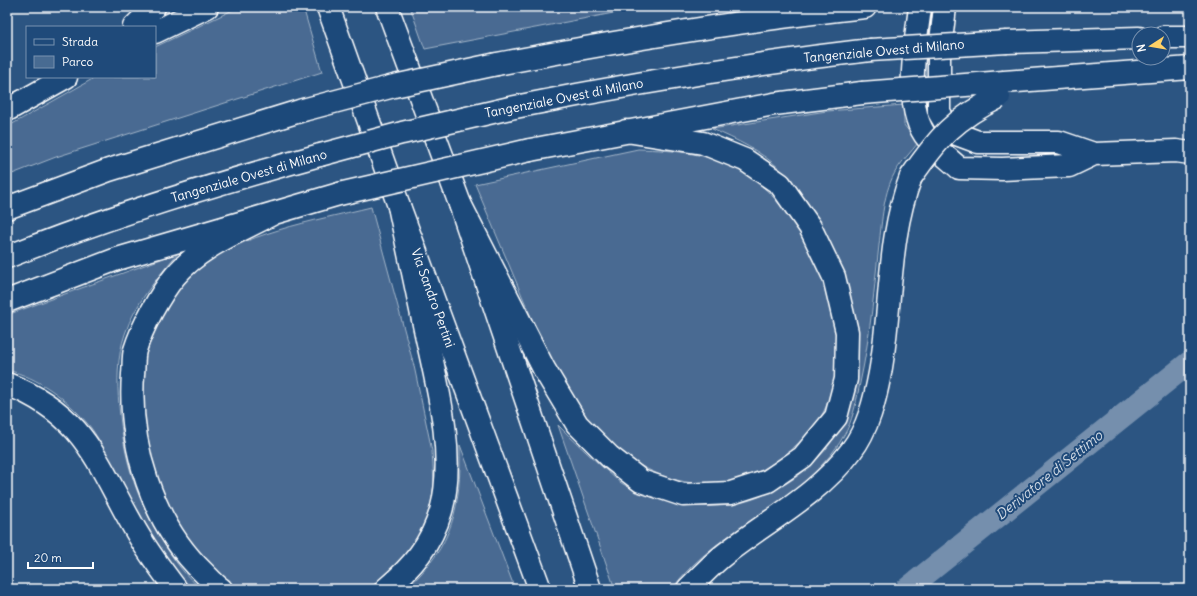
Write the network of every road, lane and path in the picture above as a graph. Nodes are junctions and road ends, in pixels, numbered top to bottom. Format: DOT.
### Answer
graph roads {
  1 [pos="154,7"];
  2 [pos="207,7"];
  3 [pos="328,7"];
  4 [pos="387,7"];
  5 [pos="865,7"];
  6 [pos="920,7"];
  7 [pos="945,7"];
  8 [pos="135,26"];
  9 [pos="156,32"];
  10 [pos="1171,37"];
  11 [pos="1190,37"];
  12 [pos="1131,38"];
  13 [pos="1190,68"];
  14 [pos="64,78"];
  15 [pos="1002,90"];
  16 [pos="7,110"];
  17 [pos="626,131"];
  18 [pos="1190,153"];
  19 [pos="1094,154"];
  20 [pos="460,204"];
  21 [pos="399,206"];
  22 [pos="7,208"];
  23 [pos="274,213"];
  24 [pos="7,257"];
  25 [pos="7,301"];
  26 [pos="7,384"];
  27 [pos="176,589"];
  28 [pos="222,589"];
  29 [pos="386,589"];
  30 [pos="540,589"];
  31 [pos="590,589"];
  32 [pos="688,589"];
  1 -- 8 [label="main road"];
  2 -- 9 [label="main road"];
  3 -- 21 [label="main road, Via Sandro Pertini"];
  4 -- 20 [label="main road"];
  5 -- 22 [label="main road, bridge"];
  6 -- 19 [label="main road"];
  7 -- 19 [label="main road"];
  10 -- 11 [label="main road"];
  12 -- 24 [label="main road, Tangenziale Ovest di Milano, bridge"];
  13 -- 15 [label="main road"];
  14 -- 16 [label="main road"];
  15 -- 17 [label="main road, bridge"];
  15 -- 32 [label="main road, bridge"];
  17 -- 20 [label="main road"];
  17 -- 23 [label="main road, bridge"];
  18 -- 19 [label="main road"];
  20 -- 31 [label="main road"];
  21 -- 29 [label="main road"];
  21 -- 30 [label="main road, Via Sandro Pertini"];
  23 -- 25 [label="main road"];
  23 -- 28 [label="main road"];
  26 -- 27 [label="main road"];
}
